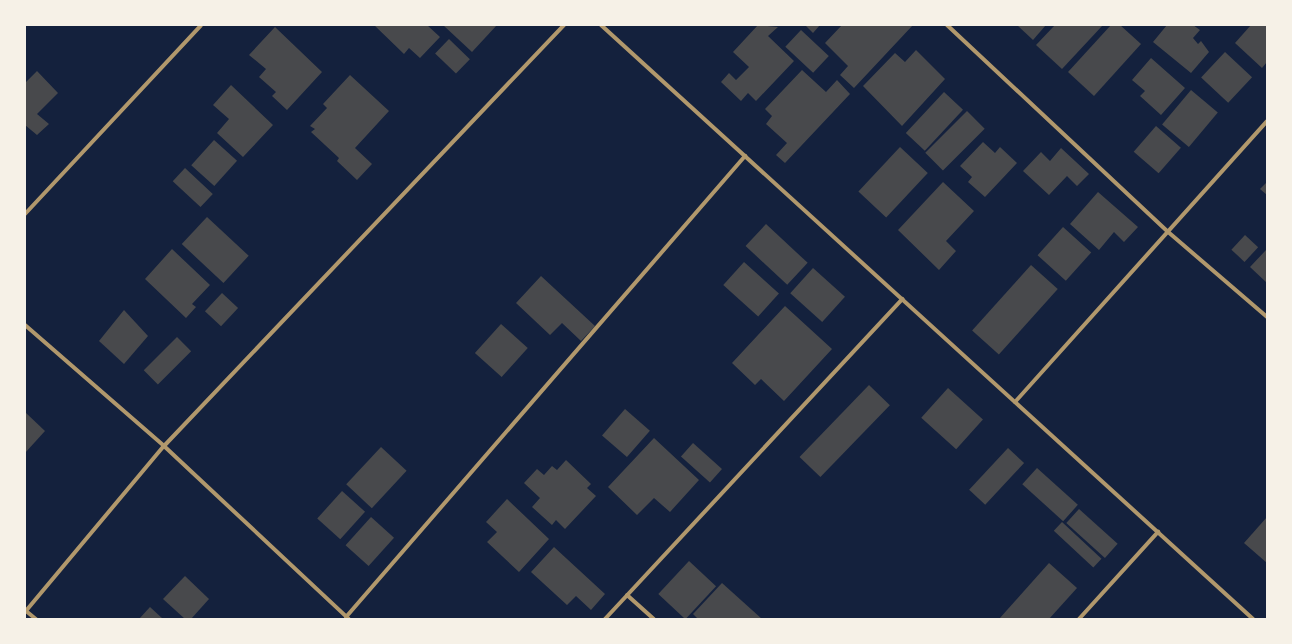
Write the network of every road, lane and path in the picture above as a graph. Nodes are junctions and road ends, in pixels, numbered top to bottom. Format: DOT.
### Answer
graph roads {
  1 [pos="201,25"];
  2 [pos="564,25"];
  3 [pos="601,25"];
  4 [pos="947,25"];
  5 [pos="1267,121"];
  6 [pos="745,156"];
  7 [pos="25,214"];
  8 [pos="1167,231"];
  9 [pos="902,299"];
  10 [pos="1267,317"];
  11 [pos="25,325"];
  12 [pos="1015,402"];
  13 [pos="164,446"];
  14 [pos="1158,532"];
  15 [pos="628,595"];
  16 [pos="26,612"];
  17 [pos="347,618"];
  18 [pos="36,619"];
  19 [pos="605,619"];
  20 [pos="654,619"];
  21 [pos="1079,619"];
  22 [pos="1254,619"];
  1 -- 7 [label="street"];
  2 -- 13 [label="street"];
  3 -- 6 [label="street"];
  4 -- 8 [label="street"];
  5 -- 8 [label="street"];
  6 -- 9 [label="street"];
  6 -- 17 [label="street"];
  8 -- 10 [label="street"];
  8 -- 12 [label="street"];
  9 -- 12 [label="street"];
  9 -- 15 [label="street"];
  11 -- 13 [label="street"];
  12 -- 14 [label="street"];
  13 -- 16 [label="street"];
  13 -- 17 [label="street"];
  14 -- 21 [label="street"];
  14 -- 22 [label="street"];
  15 -- 19 [label="street"];
  15 -- 20 [label="street"];
  16 -- 18 [label="street"];
}
